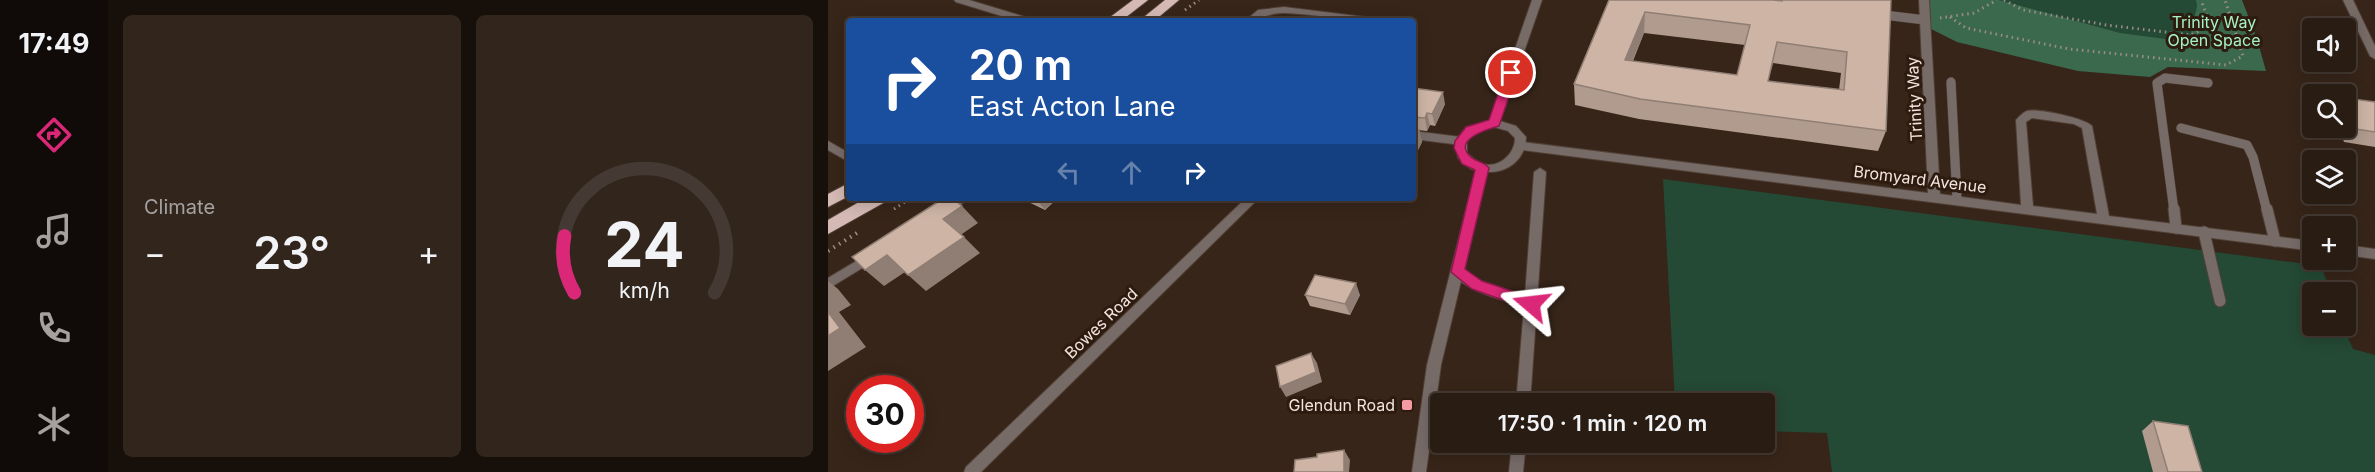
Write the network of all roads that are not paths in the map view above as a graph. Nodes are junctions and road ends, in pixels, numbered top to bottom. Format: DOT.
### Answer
graph roads {
  1 [pos="959,0"];
  2 [pos="1142,0"];
  3 [pos="1173,0"];
  4 [pos="1537,0"];
  5 [pos="1924,0"];
  6 [pos="2348,0"];
  7 [pos="1864,12"];
  8 [pos="1019,18"];
  9 [pos="1116,18"];
  10 [pos="1150,18"];
  11 [pos="1254,18"];
  12 [pos="1348,18"];
  13 [pos="1925,20"];
  14 [pos="2375,56"];
  15 [pos="1951,82"];
  16 [pos="2208,83"];
  17 [pos="1494,123"];
  18 [pos="2181,128"];
  19 [pos="1416,135"];
  20 [pos="1461,141"];
  21 [pos="828,145"];
  22 [pos="1522,146"];
  23 [pos="846,156"];
  24 [pos="1482,168"];
  25 [pos="1540,172"];
  26 [pos="846,191"];
  27 [pos="1934,197"];
  28 [pos="1957,200"];
  29 [pos="828,201"];
  30 [pos="874,201"];
  31 [pos="959,201"];
  32 [pos="1250,201"];
  33 [pos="2026,209"];
  34 [pos="935,219"];
  35 [pos="2104,219"];
  36 [pos="828,228"];
  37 [pos="2176,228"];
  38 [pos="2204,232"];
  39 [pos="2275,241"];
  40 [pos="2302,245"];
  41 [pos="886,248"];
  42 [pos="2356,251"];
  43 [pos="2375,254"];
  44 [pos="1458,272"];
  45 [pos="828,284"];
  46 [pos="2220,301"];
  47 [pos="1531,304"];
  48 [pos="1524,393"];
  49 [pos="1518,453"];
  50 [pos="971,472"];
  51 [pos="1419,472"];
  52 [pos="1516,472"];
  1 -- 8 [label="street"];
  2 -- 9 [label="highway"];
  3 -- 10 [label="highway"];
  4 -- 17 [label="street"];
  5 -- 13 [label="street, Trinity Way"];
  6 -- 14 [label="street"];
  7 -- 13 [label="lane"];
  11 -- 12 [label="street"];
  13 -- 27 [label="street, Trinity Way"];
  15 -- 28 [label="lane"];
  16 -- 37 [label="lane"];
  17 -- 20 [label="street"];
  17 -- 22 [label="street"];
  18 -- 39 [label="lane"];
  19 -- 20 [label="street"];
  20 -- 24 [label="street"];
  21 -- 23 [label="street"];
  22 -- 24 [label="street"];
  22 -- 27 [label="street, Bromyard Avenue"];
  24 -- 44 [label="street"];
  25 -- 47 [label="street"];
  26 -- 29 [label="highway"];
  27 -- 28 [label="street, Bromyard Avenue"];
  28 -- 33 [label="street, Bromyard Avenue"];
  30 -- 36 [label="highway"];
  31 -- 34 [label="street"];
  32 -- 50 [label="street, Bowes Road"];
  33 -- 35 [label="street, Bromyard Avenue"];
  33 -- 35 [label="street"];
  35 -- 37 [label="street, Bromyard Avenue"];
  37 -- 38 [label="street, Bromyard Avenue"];
  38 -- 39 [label="street, Bromyard Avenue"];
  38 -- 46 [label="lane"];
  39 -- 40 [label="street, Bromyard Avenue"];
  41 -- 45 [label="street"];
  42 -- 43 [label="street"];
  44 -- 47 [label="street"];
  44 -- 51 [label="street"];
  47 -- 48 [label="street"];
  49 -- 52 [label="street"];
}
